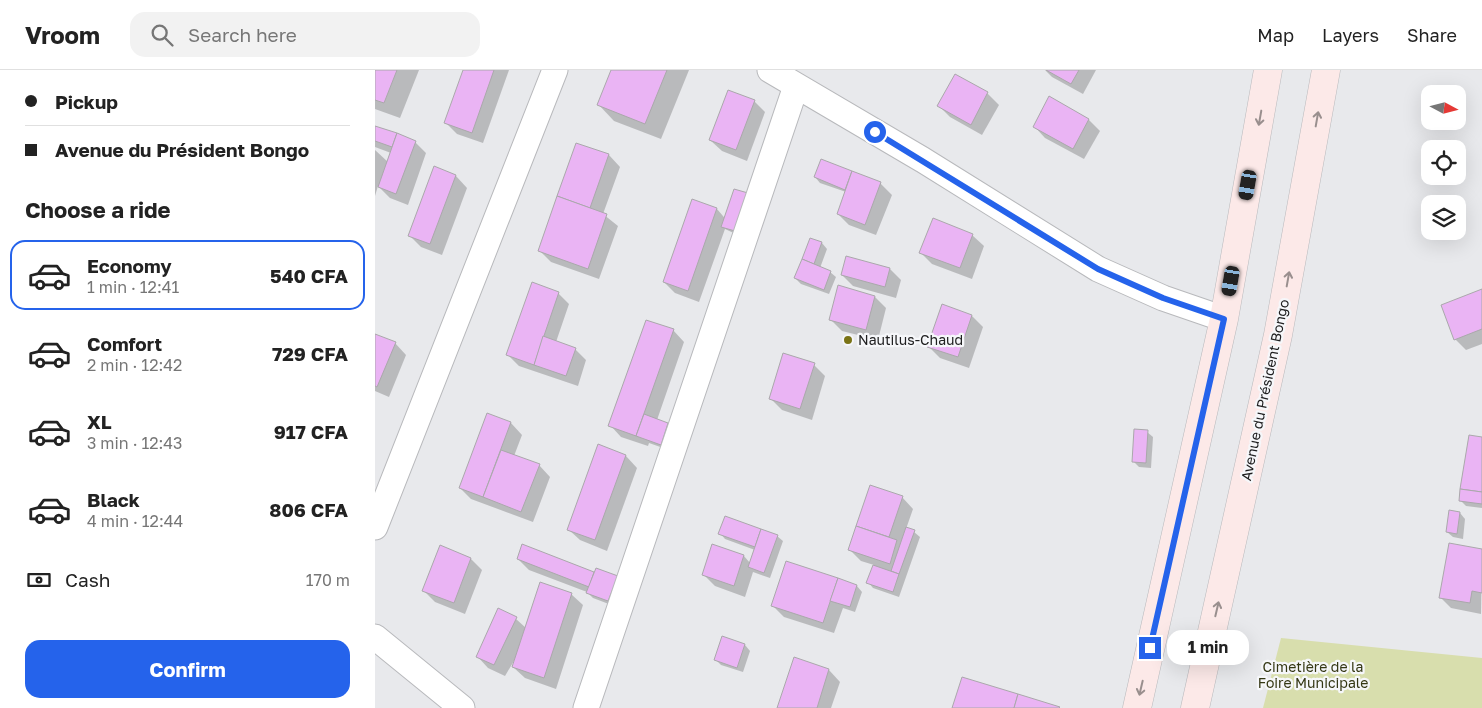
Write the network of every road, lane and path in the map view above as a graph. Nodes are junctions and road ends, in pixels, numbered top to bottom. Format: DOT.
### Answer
graph roads {
  1 [pos="555,70"];
  2 [pos="770,70"];
  3 [pos="1268,70"];
  4 [pos="1325,70"];
  5 [pos="796,86"];
  6 [pos="1224,319"];
  7 [pos="375,527"];
  8 [pos="375,637"];
  9 [pos="463,708"];
  10 [pos="586,708"];
  11 [pos="1137,708"];
  12 [pos="1195,708"];
  1 -- 7 [label="street"];
  2 -- 5 [label="street"];
  3 -- 6 [label="street, one-way"];
  12 -- 4 [label="street, Avenue du Président Bongo, one-way"];
  5 -- 6 [label="street"];
  5 -- 10 [label="street"];
  6 -- 11 [label="street, one-way"];
  8 -- 9 [label="street"];
}
